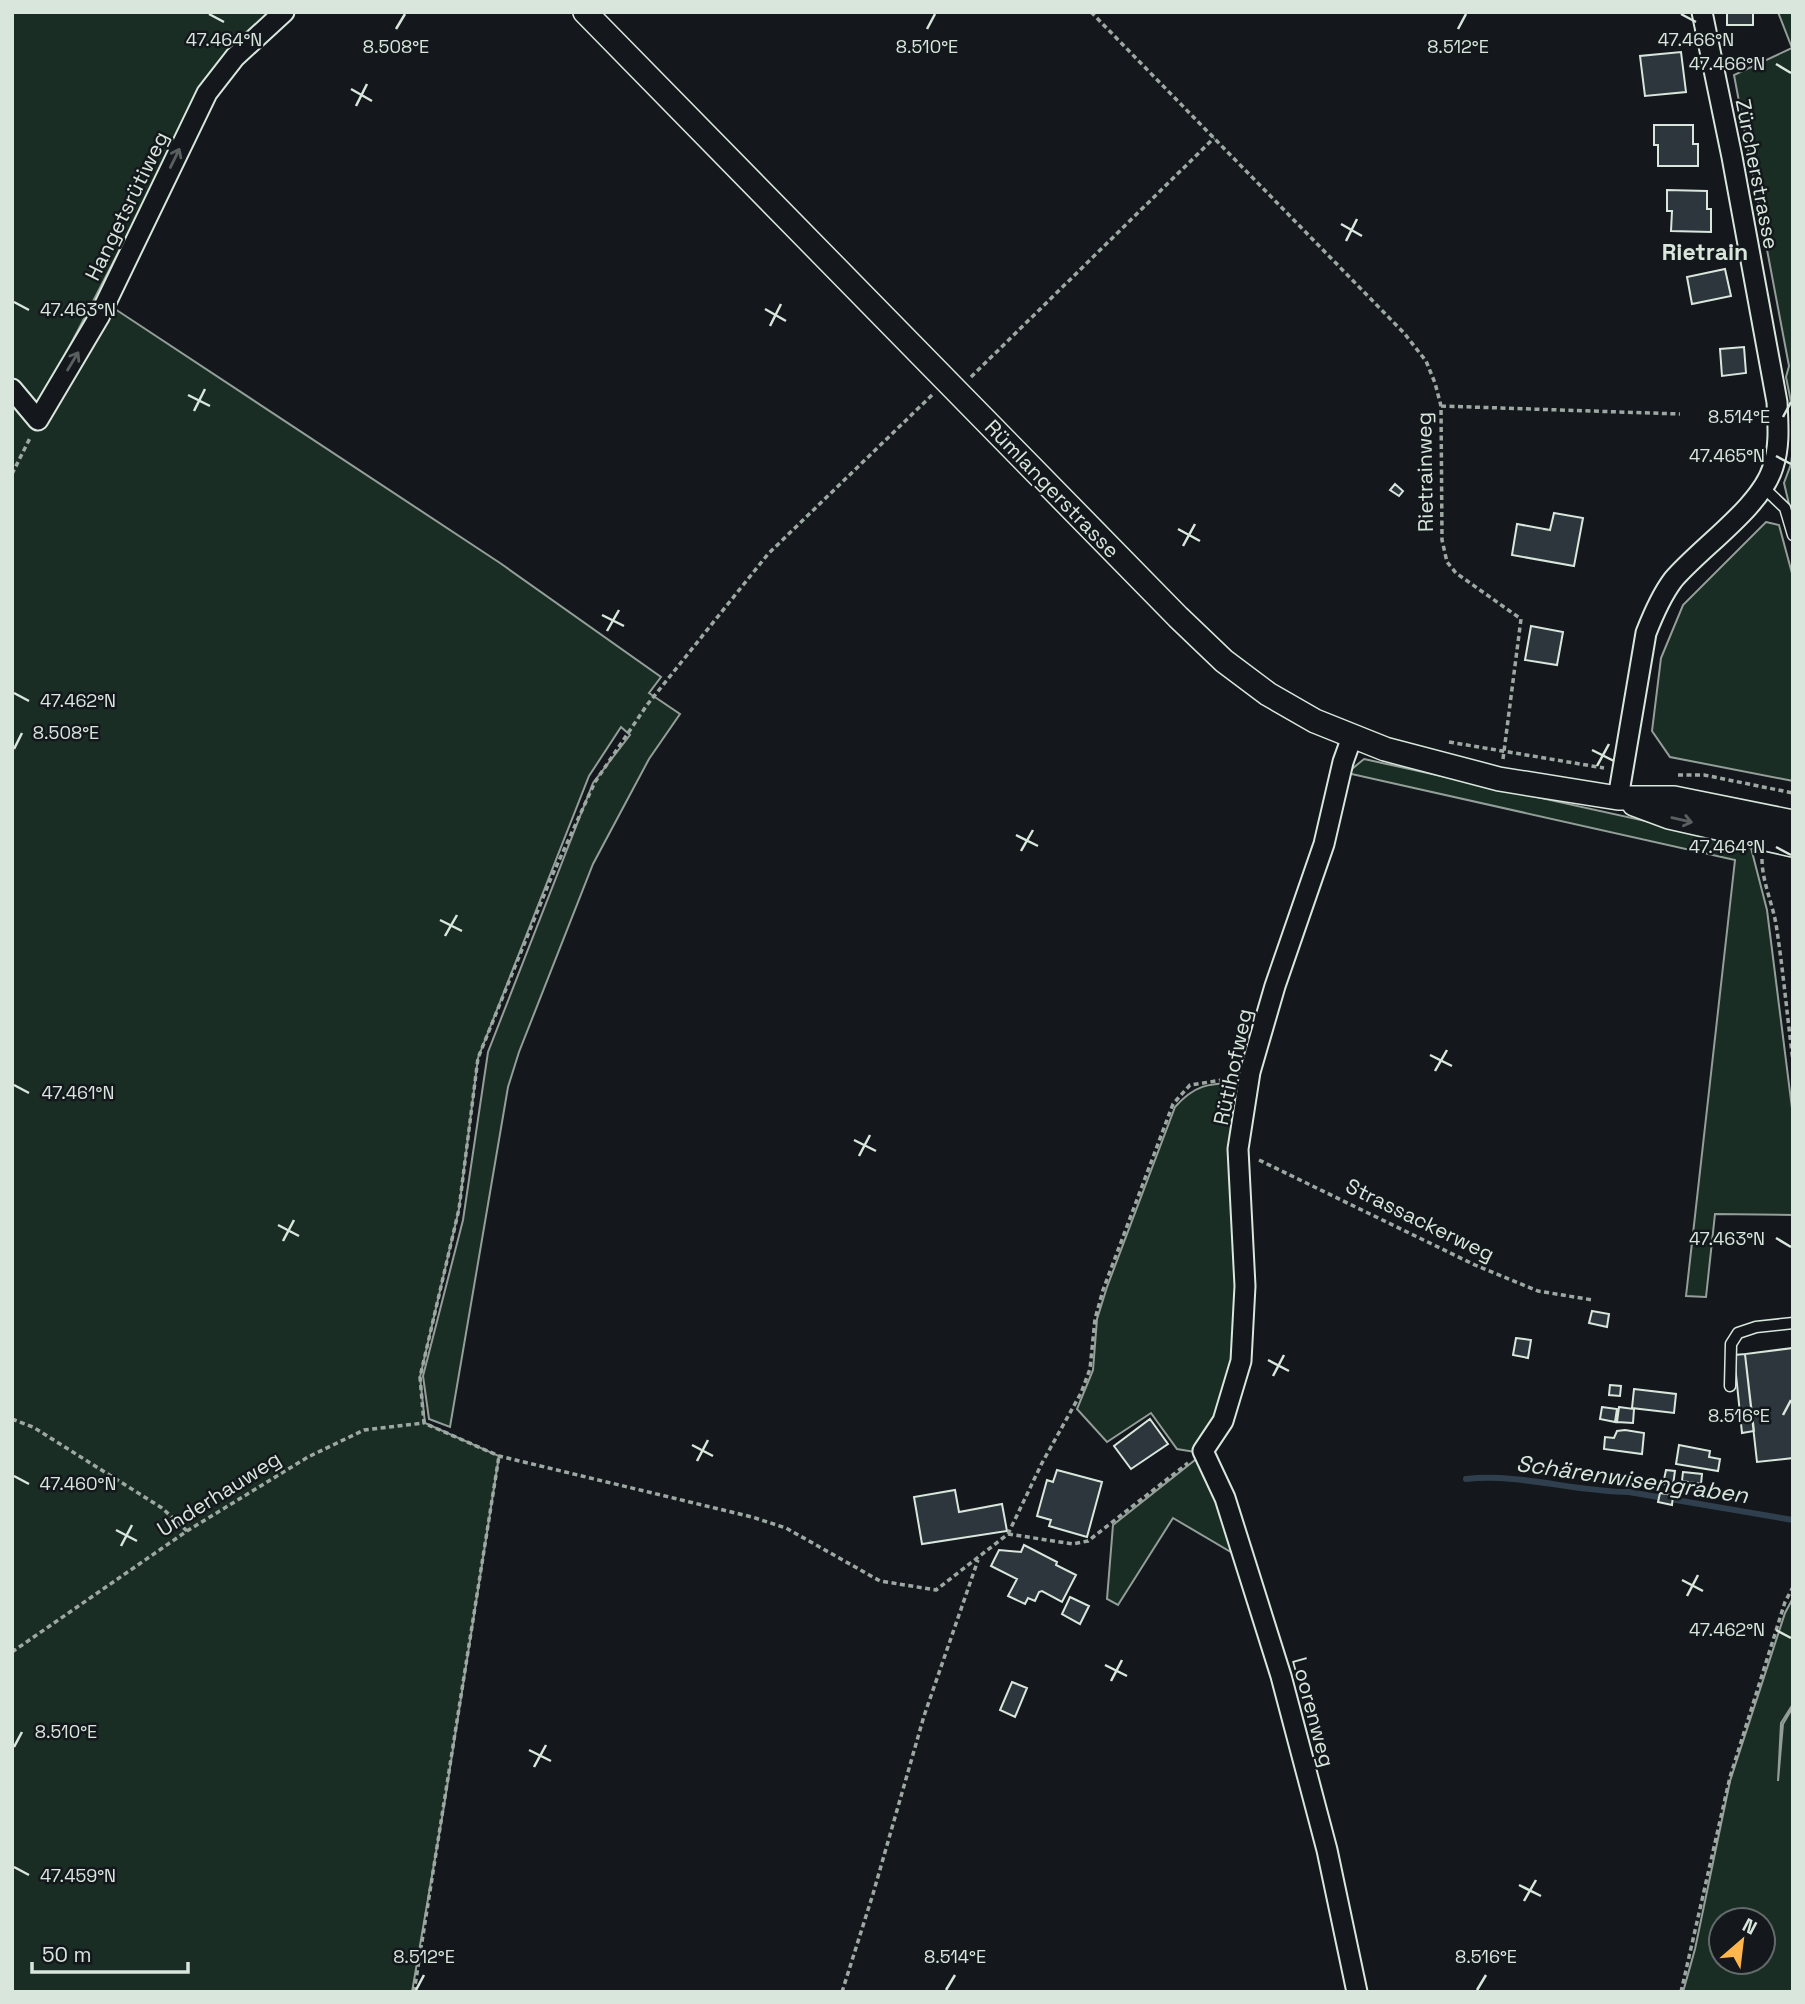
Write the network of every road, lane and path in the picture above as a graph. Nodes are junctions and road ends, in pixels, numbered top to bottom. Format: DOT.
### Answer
graph roads {
  1 [pos="284,12"];
  2 [pos="585,12"];
  3 [pos="1091,12"];
  4 [pos="1702,12"];
  5 [pos="1214,138"];
  6 [pos="951,386"];
  7 [pos="12,389"];
  8 [pos="1441,406"];
  9 [pos="1680,414"];
  10 [pos="38,420"];
  11 [pos="12,474"];
  12 [pos="1763,487"];
  13 [pos="1793,535"];
  14 [pos="1352,737"];
  15 [pos="1442,740"];
  16 [pos="1504,752"];
  17 [pos="1623,771"];
  18 [pos="1670,775"];
  19 [pos="1499,779"];
  20 [pos="1793,793"];
  21 [pos="1618,798"];
  22 [pos="1793,822"];
  23 [pos="1793,845"];
  24 [pos="1761,847"];
  25 [pos="1793,1061"];
  26 [pos="1250,1072"];
  27 [pos="1238,1149"];
  28 [pos="1593,1300"];
  29 [pos="1793,1323"];
  30 [pos="1730,1386"];
  31 [pos="12,1419"];
  32 [pos="425,1423"];
  33 [pos="1203,1451"];
  34 [pos="499,1456"];
  35 [pos="187,1531"];
  36 [pos="1008,1534"];
  37 [pos="978,1558"];
  38 [pos="1793,1587"];
  39 [pos="12,1652"];
  40 [pos="414,1992"];
  41 [pos="842,1992"];
  42 [pos="1357,1992"];
  43 [pos="1681,1992"];
  10 -- 1 [label="street, Hangetsrütiweg, one-way"];
  2 -- 6 [label="street, Rümlangerstrasse"];
  3 -- 5 [label="path, Rietrainweg"];
  4 -- 12 [label="street, Zürcherstrasse"];
  5 -- 6 [label="path"];
  5 -- 8 [label="path, Rietrainweg"];
  6 -- 14 [label="street, Rümlangerstrasse"];
  6 -- 32 [label="path"];
  7 -- 10 [label="street"];
  8 -- 9 [label="path"];
  8 -- 16 [label="path, Rietrainweg"];
  10 -- 11 [label="path"];
  12 -- 13 [label="lane"];
  12 -- 17 [label="street, Zürcherstrasse"];
  14 -- 19 [label="street, Rümlangerstrasse"];
  14 -- 26 [label="street, Rütihofweg"];
  15 -- 16 [label="path"];
  16 -- 17 [label="path"];
  16 -- 19 [label="path, Rietrainweg"];
  17 -- 21 [label="street, Zürcherstrasse"];
  18 -- 20 [label="path"];
  19 -- 21 [label="street, Rümlangerstrasse"];
  21 -- 22 [label="street, Rümlangerstrasse"];
  21 -- 23 [label="street, Rümlangerstrasse, one-way"];
  24 -- 25 [label="path"];
  26 -- 27 [label="street, Rütihofweg"];
  26 -- 36 [label="path"];
  27 -- 28 [label="path, Strassackerweg"];
  27 -- 33 [label="street, Rütihofweg"];
  29 -- 30 [label="lane"];
  31 -- 35 [label="path"];
  32 -- 34 [label="path"];
  32 -- 35 [label="path, Underhauweg"];
  33 -- 36 [label="path"];
  33 -- 42 [label="street, Loorenweg"];
  34 -- 37 [label="path"];
  34 -- 40 [label="path"];
  35 -- 39 [label="path, Underhauweg"];
  36 -- 37 [label="path"];
  37 -- 41 [label="path"];
  38 -- 43 [label="path"];
}
